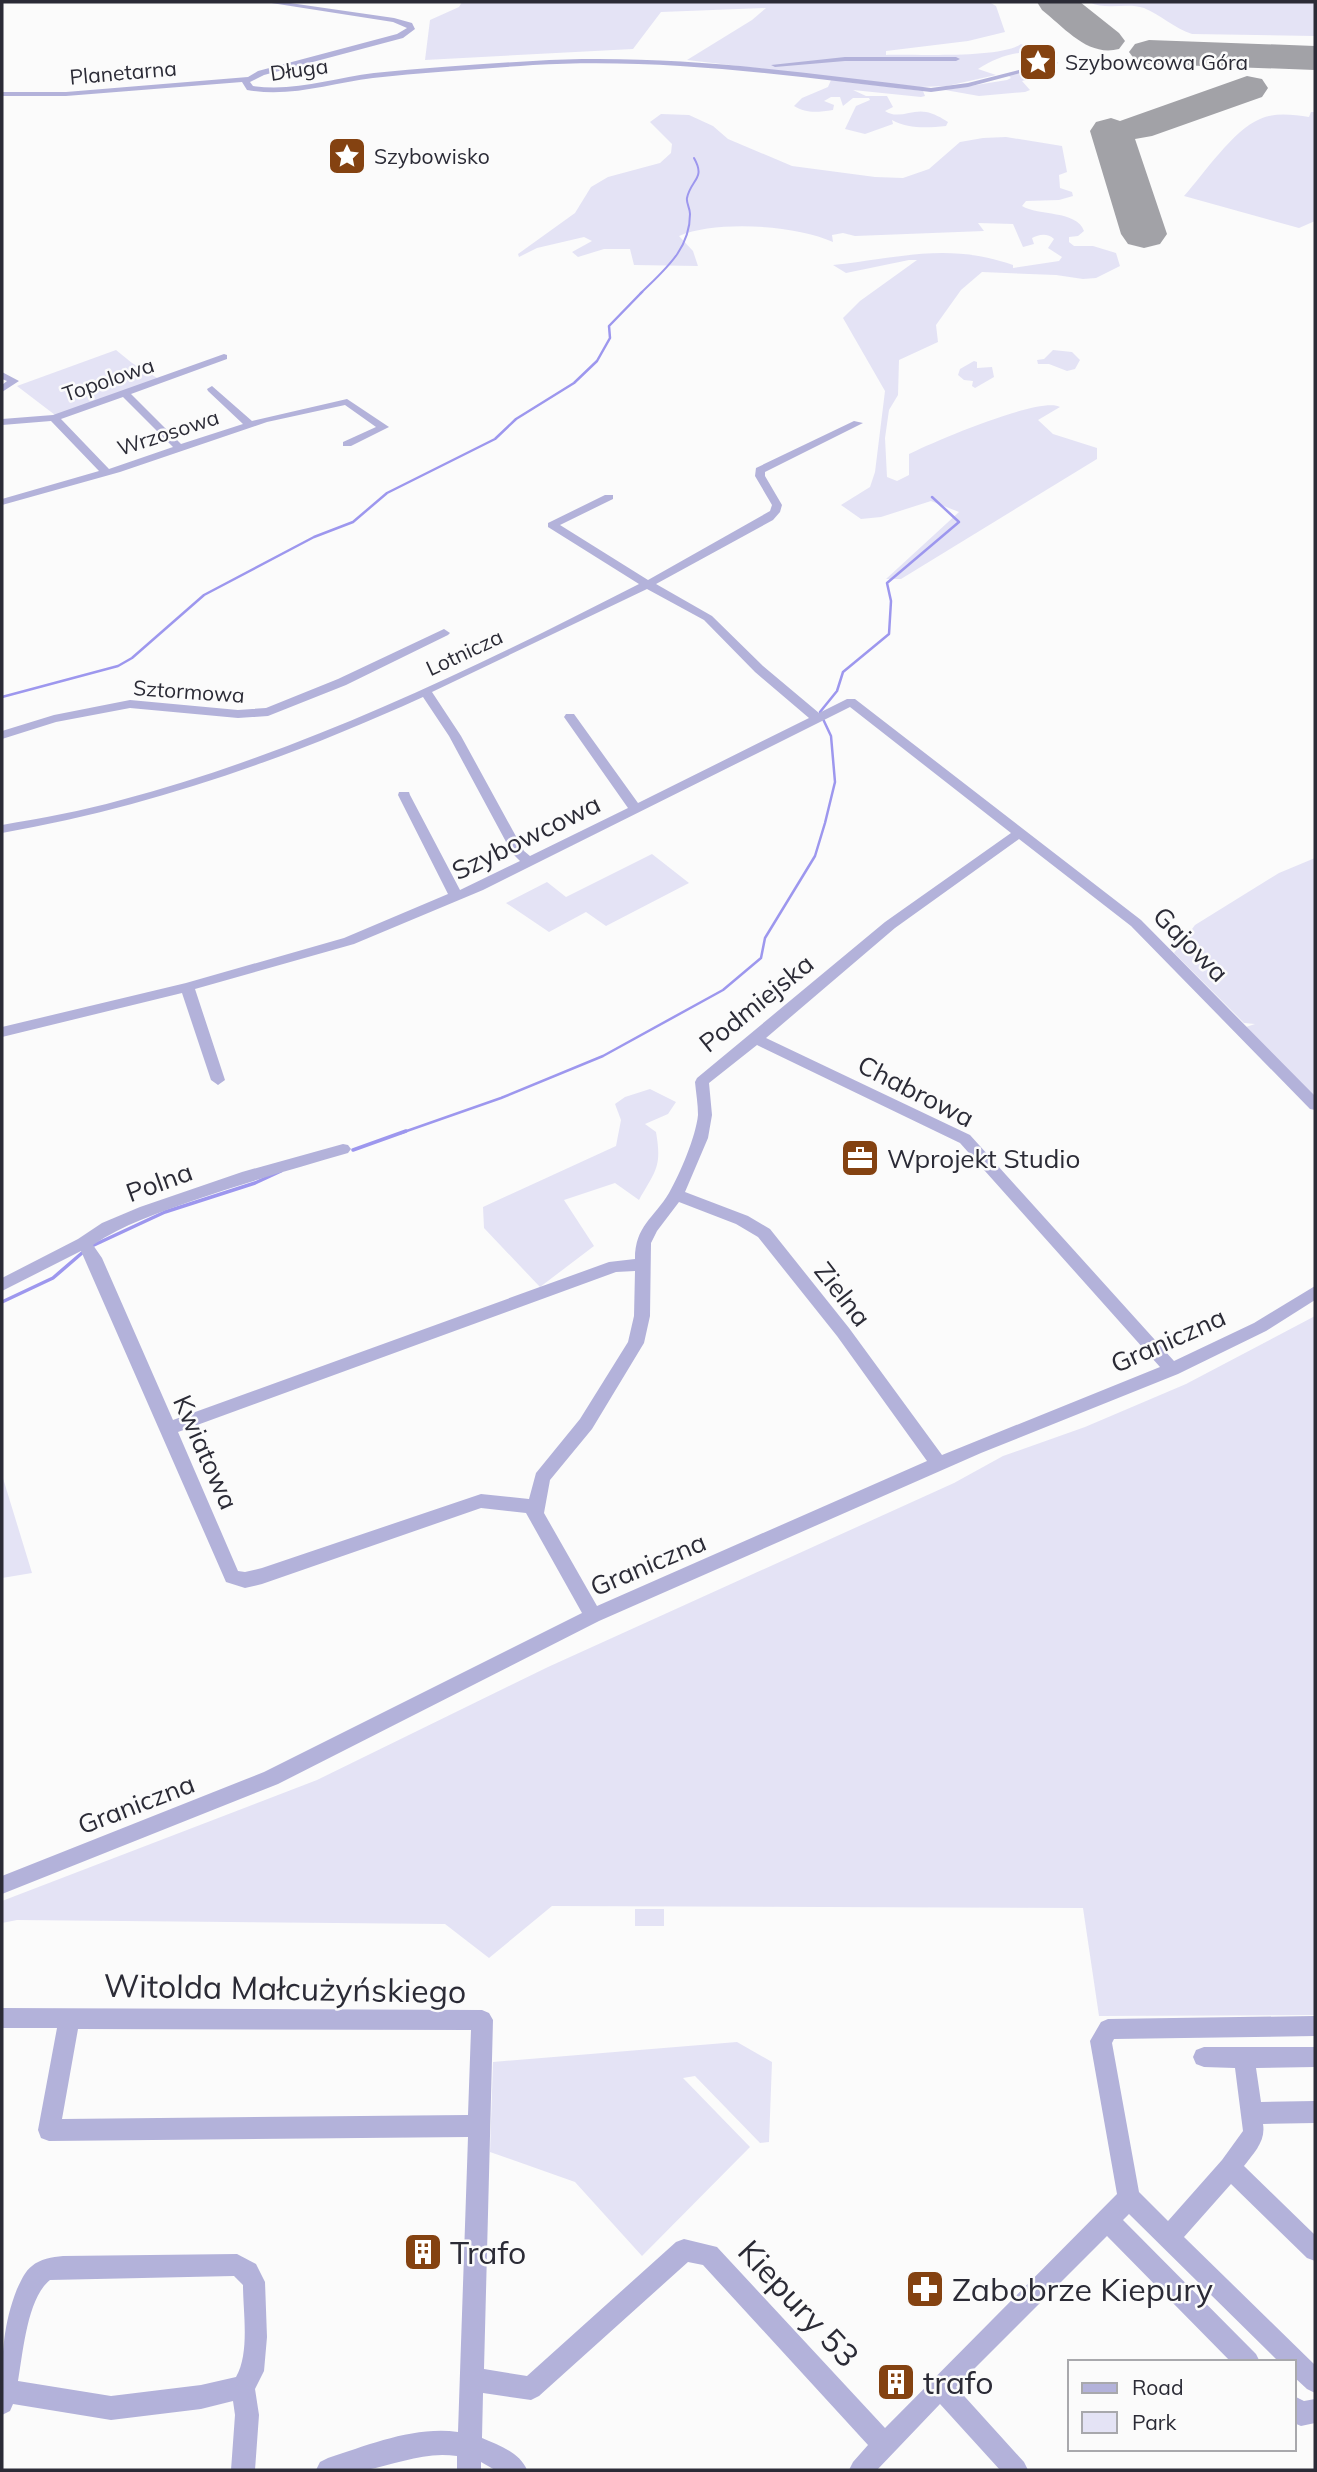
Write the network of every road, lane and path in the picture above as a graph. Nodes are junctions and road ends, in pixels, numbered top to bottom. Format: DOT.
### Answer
graph roads {
  1 [pos="269,2"];
  2 [pos="956,59"];
  3 [pos="1054,63"];
  4 [pos="741,68"];
  5 [pos="248,79"];
  6 [pos="2,94"];
  7 [pos="224,357"];
  8 [pos="2,375"];
  9 [pos="2,388"];
  10 [pos="212,389"];
  11 [pos="126,395"];
  12 [pos="54,418"];
  13 [pos="2,421"];
  14 [pos="858,423"];
  15 [pos="250,425"];
  16 [pos="347,444"];
  17 [pos="178,447"];
  18 [pos="106,472"];
  19 [pos="609,497"];
  20 [pos="2,502"];
  21 [pos="649,585"];
  22 [pos="444,634"];
  23 [pos="425,691"];
  24 [pos="570,717"];
  25 [pos="818,719"];
  26 [pos="2,735"];
  27 [pos="404,795"];
  28 [pos="637,808"];
  29 [pos="2,829"];
  30 [pos="1019,833"];
  31 [pos="529,862"];
  32 [pos="456,896"];
  33 [pos="187,988"];
  34 [pos="2,1032"];
  35 [pos="758,1040"];
  36 [pos="218,1080"];
  37 [pos="1315,1105"];
  38 [pos="342,1149"];
  39 [pos="676,1195"];
  40 [pos="84,1243"];
  41 [pos="642,1265"];
  42 [pos="2,1284"];
  43 [pos="1315,1292"];
  44 [pos="1172,1369"];
  45 [pos="168,1429"];
  46 [pos="938,1463"];
  47 [pos="536,1507"];
  48 [pos="593,1616"];
  49 [pos="2,1885"];
  50 [pos="2,2018"];
  51 [pos="69,2018"];
  52 [pos="1315,2026"];
  53 [pos="1204,2057"];
  54 [pos="1315,2057"];
  55 [pos="1244,2058"];
  56 [pos="1315,2112"];
  57 [pos="1253,2113"];
  58 [pos="478,2126"];
  59 [pos="1230,2168"];
  60 [pos="1129,2198"];
  61 [pos="1108,2221"];
  62 [pos="1168,2238"];
  63 [pos="1315,2250"];
  64 [pos="7,2348"];
  65 [pos="1246,2360"];
  66 [pos="1293,2360"];
  67 [pos="1296,2363"];
  68 [pos="471,2379"];
  69 [pos="1315,2381"];
  70 [pos="243,2387"];
  71 [pos="941,2387"];
  72 [pos="3,2397"];
  73 [pos="1296,2410"];
  74 [pos="1315,2412"];
  75 [pos="470,2444"];
  76 [pos="885,2446"];
  77 [pos="864,2468"];
  78 [pos="243,2470"];
  79 [pos="328,2470"];
  80 [pos="469,2470"];
  81 [pos="514,2470"];
  82 [pos="1016,2470"];
  1 -- 5 [label="street, Długa"];
  2 -- 4 [label="street"];
  3 -- 4 [label="street"];
  4 -- 5 [label="street, Długa"];
  5 -- 6 [label="street, Planetarna"];
  7 -- 11 [label="street, Topolowa"];
  8 -- 9 [label="street"];
  10 -- 15 [label="street"];
  11 -- 12 [label="street, Topolowa"];
  11 -- 17 [label="street"];
  12 -- 13 [label="street, Topolowa"];
  12 -- 18 [label="street"];
  14 -- 21 [label="street, Lotnicza"];
  15 -- 16 [label="street, Wrzosowa"];
  15 -- 17 [label="street, Wrzosowa"];
  17 -- 18 [label="street, Wrzosowa"];
  18 -- 20 [label="street, Wrzosowa"];
  19 -- 21 [label="street"];
  21 -- 23 [label="street, Lotnicza"];
  21 -- 25 [label="street"];
  22 -- 26 [label="street, Sztormowa"];
  23 -- 29 [label="street, Lotnicza"];
  23 -- 31 [label="street"];
  24 -- 28 [label="street"];
  25 -- 28 [label="street, Szybowcowa"];
  25 -- 30 [label="street, Szybowcowa"];
  27 -- 32 [label="street"];
  28 -- 31 [label="street, Szybowcowa"];
  30 -- 35 [label="street, Podmiejska"];
  30 -- 37 [label="street, Gajowa"];
  31 -- 32 [label="street, Szybowcowa"];
  32 -- 33 [label="street, Szybowcowa"];
  33 -- 34 [label="street, Szybowcowa"];
  33 -- 36 [label="street"];
  35 -- 39 [label="street, Podmiejska"];
  35 -- 44 [label="street, Chabrowa"];
  38 -- 40 [label="street, Polna"];
  39 -- 41 [label="street, Podmiejska"];
  39 -- 46 [label="street, Zielna"];
  40 -- 42 [label="street, Polna"];
  40 -- 45 [label="street, Kwiatowa"];
  41 -- 45 [label="street"];
  41 -- 47 [label="street, Podmiejska"];
  43 -- 44 [label="street, Graniczna"];
  44 -- 46 [label="street, Graniczna"];
  45 -- 47 [label="street, Kwiatowa"];
  46 -- 48 [label="street, Graniczna"];
  47 -- 48 [label="street"];
  48 -- 49 [label="street, Graniczna"];
  50 -- 51 [label="street, Witolda Małcużyńskiego"];
  51 -- 58 [label="street, Witolda Małcużyńskiego"];
  51 -- 58 [label="street"];
  52 -- 60 [label="street"];
  53 -- 55 [label="street"];
  54 -- 55 [label="street"];
  55 -- 57 [label="street"];
  56 -- 57 [label="street"];
  57 -- 59 [label="street"];
  58 -- 68 [label="street, Witolda Małcużyńskiego"];
  59 -- 62 [label="street"];
  59 -- 63 [label="street"];
  60 -- 61 [label="street"];
  60 -- 62 [label="street"];
  61 -- 65 [label="street"];
  61 -- 71 [label="street"];
  62 -- 66 [label="street"];
  64 -- 70 [label="street"];
  64 -- 72 [label="street"];
  67 -- 69 [label="street"];
  68 -- 75 [label="street, Witolda Małcużyńskiego"];
  68 -- 76 [label="street, Kiepury 53"];
  70 -- 72 [label="street"];
  70 -- 78 [label="street"];
  71 -- 76 [label="street"];
  71 -- 82 [label="street"];
  73 -- 74 [label="street"];
  75 -- 79 [label="street"];
  75 -- 80 [label="street, Witolda Małcużyńskiego"];
  75 -- 81 [label="street"];
  76 -- 77 [label="street"];
}
